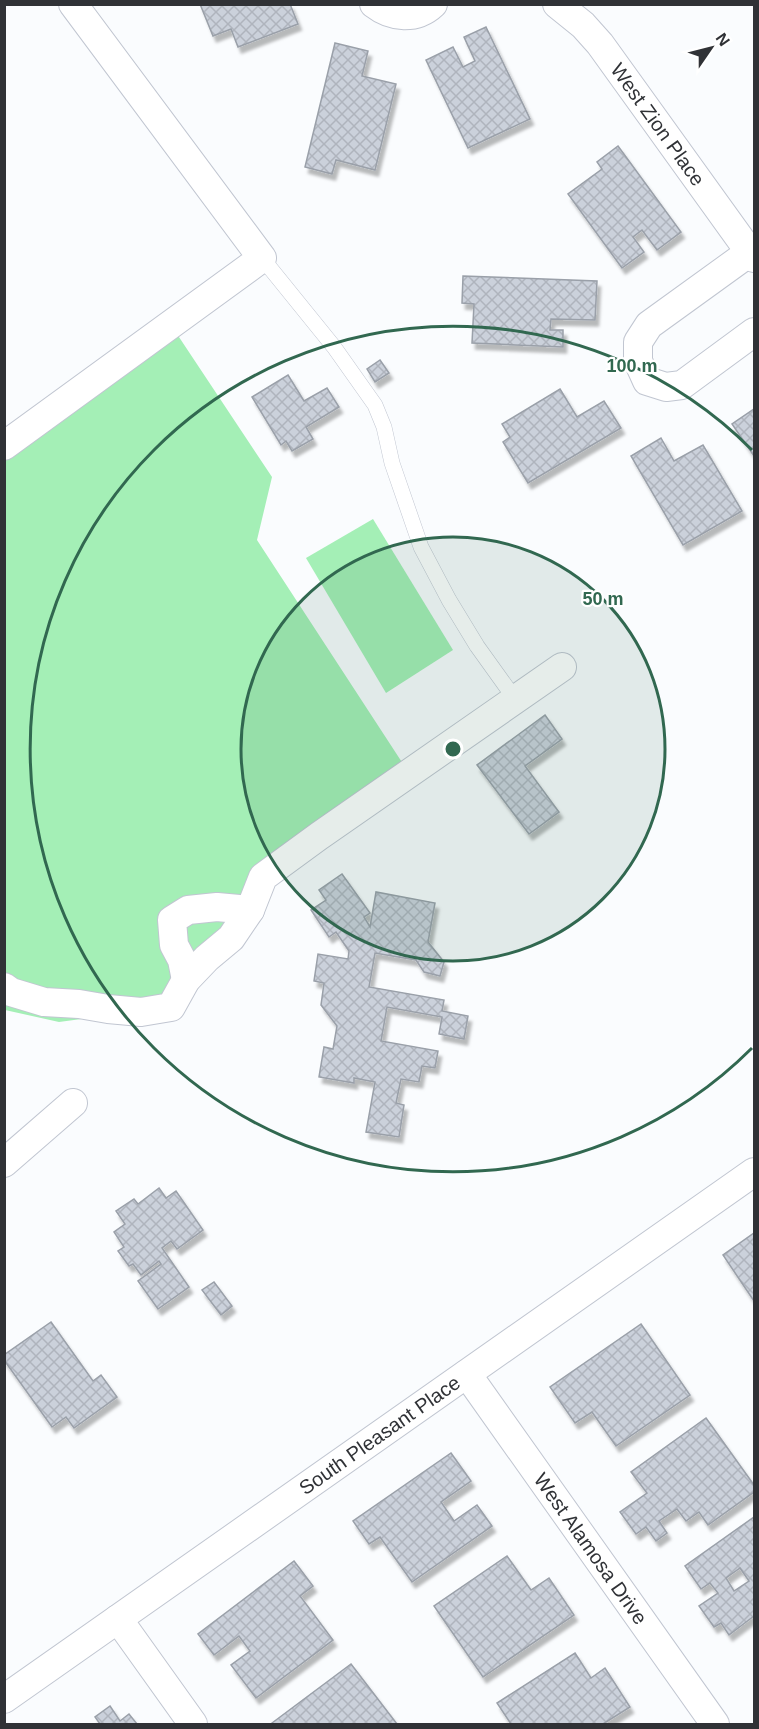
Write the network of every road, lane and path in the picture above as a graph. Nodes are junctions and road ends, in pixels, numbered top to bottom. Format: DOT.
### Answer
graph roads {
  1 [pos="73,4"];
  2 [pos="374,4"];
  3 [pos="433,4"];
  4 [pos="557,4"];
  5 [pos="752,255"];
  6 [pos="262,258"];
  7 [pos="754,332"];
  8 [pos="4,446"];
  9 [pos="562,667"];
  10 [pos="515,699"];
  11 [pos="250,910"];
  12 [pos="186,980"];
  13 [pos="4,987"];
  14 [pos="73,1103"];
  15 [pos="4,1163"];
  16 [pos="754,1173"];
  17 [pos="467,1374"];
  18 [pos="118,1619"];
  19 [pos="4,1699"];
  20 [pos="193,1725"];
  21 [pos="715,1725"];
  1 -- 6 [label="street"];
  2 -- 3 [label="street"];
  4 -- 5 [label="street, West Zion Place"];
  5 -- 7 [label="street, West Zion Place"];
  6 -- 8 [label="street"];
  6 -- 10 [label="lane"];
  9 -- 10 [label="street"];
  10 -- 11 [label="street"];
  11 -- 12 [label="street"];
  11 -- 12 [label="street"];
  12 -- 13 [label="street"];
  14 -- 15 [label="street"];
  16 -- 17 [label="street, South Pleasant Place"];
  17 -- 18 [label="street, South Pleasant Place"];
  17 -- 21 [label="street, West Alamosa Drive"];
  18 -- 19 [label="street, South Pleasant Place"];
  18 -- 20 [label="street"];
}
